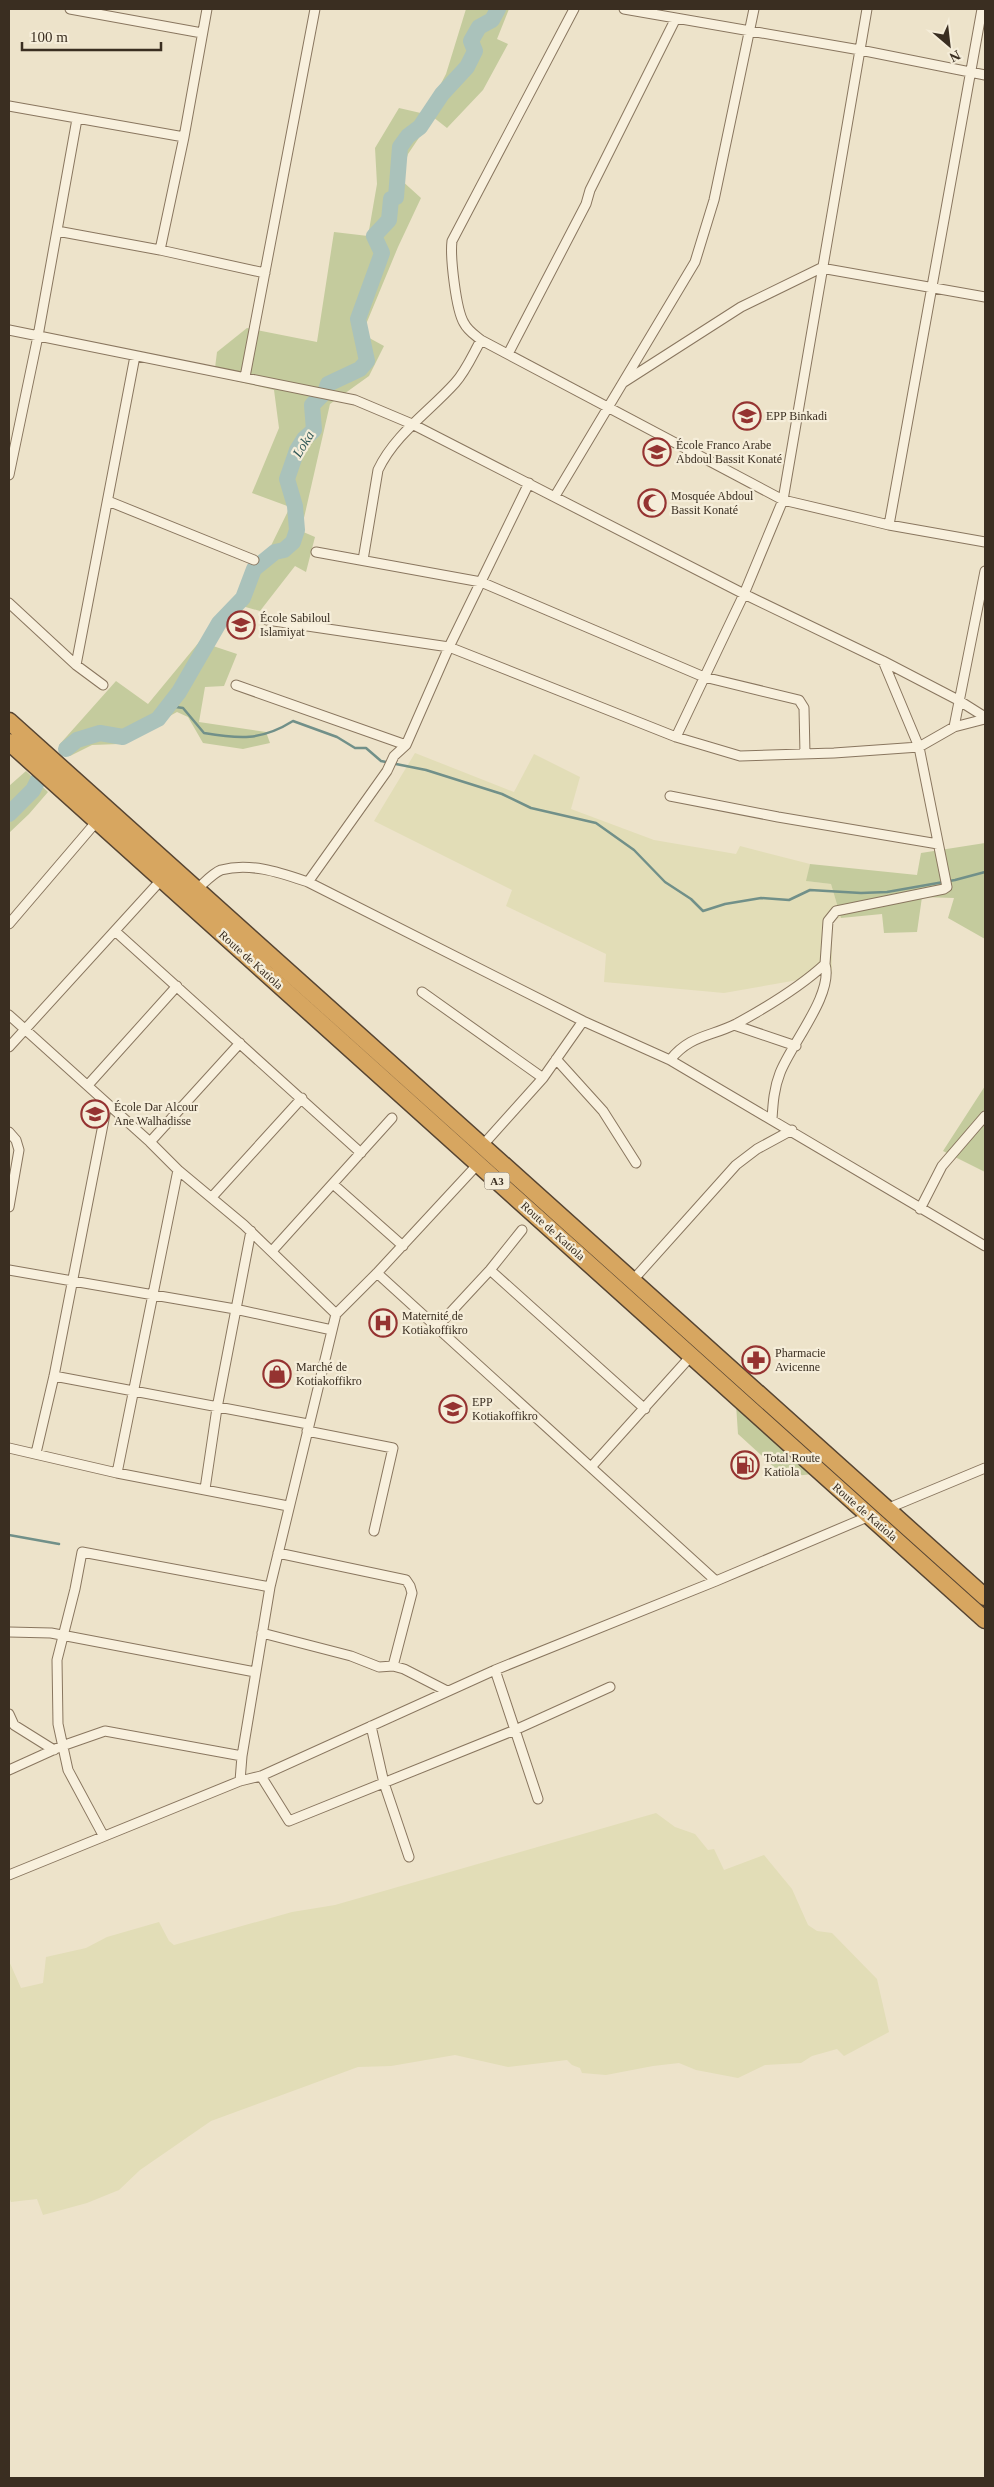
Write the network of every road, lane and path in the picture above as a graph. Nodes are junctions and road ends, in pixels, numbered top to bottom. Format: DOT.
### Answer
graph roads {
  1 [pos="70,9"];
  2 [pos="207,9"];
  3 [pos="315,9"];
  4 [pos="574,9"];
  5 [pos="624,9"];
  6 [pos="754,9"];
  7 [pos="867,9"];
  8 [pos="982,9"];
  9 [pos="648,11"];
  10 [pos="676,18"];
  11 [pos="750,32"];
  12 [pos="202,33"];
  13 [pos="860,50"];
  14 [pos="972,73"];
  15 [pos="985,75"];
  16 [pos="9,106"];
  17 [pos="77,119"];
  18 [pos="184,136"];
  19 [pos="56,231"];
  20 [pos="160,250"];
  21 [pos="821,268"];
  22 [pos="265,273"];
  23 [pos="933,287"];
  24 [pos="985,297"];
  25 [pos="9,330"];
  26 [pos="38,336"];
  27 [pos="481,340"];
  28 [pos="508,354"];
  29 [pos="136,356"];
  30 [pos="245,377"];
  31 [pos="621,384"];
  32 [pos="608,406"];
  33 [pos="412,424"];
  34 [pos="9,475"];
  35 [pos="529,483"];
  36 [pos="555,496"];
  37 [pos="783,500"];
  38 [pos="108,501"];
  39 [pos="889,525"];
  40 [pos="985,542"];
  41 [pos="316,552"];
  42 [pos="254,560"];
  43 [pos="363,560"];
  44 [pos="985,571"];
  45 [pos="481,582"];
  46 [pos="744,594"];
  47 [pos="9,603"];
  48 [pos="267,620"];
  49 [pos="449,647"];
  50 [pos="882,661"];
  51 [pos="76,665"];
  52 [pos="704,677"];
  53 [pos="104,685"];
  54 [pos="236,685"];
  55 [pos="958,700"];
  56 [pos="985,718"];
  57 [pos="9,721"];
  58 [pos="954,727"];
  59 [pos="676,737"];
  60 [pos="9,742"];
  61 [pos="406,745"];
  62 [pos="919,747"];
  63 [pos="804,754"];
  64 [pos="670,796"];
  65 [pos="97,822"];
  66 [pos="938,844"];
  67 [pos="162,879"];
  68 [pos="308,882"];
  69 [pos="196,889"];
  70 [pos="9,924"];
  71 [pos="115,931"];
  72 [pos="825,964"];
  73 [pos="177,986"];
  74 [pos="422,992"];
  75 [pos="9,1015"];
  76 [pos="583,1021"];
  77 [pos="734,1025"];
  78 [pos="25,1030"];
  79 [pos="240,1043"];
  80 [pos="796,1046"];
  81 [pos="9,1047"];
  82 [pos="556,1059"];
  83 [pos="670,1060"];
  84 [pos="543,1078"];
  85 [pos="88,1085"];
  86 [pos="302,1098"];
  87 [pos="107,1104"];
  88 [pos="985,1116"];
  89 [pos="392,1118"];
  90 [pos="772,1119"];
  91 [pos="792,1130"];
  92 [pos="9,1132"];
  93 [pos="150,1142"];
  94 [pos="482,1146"];
  95 [pos="361,1153"];
  96 [pos="478,1164"];
  97 [pos="636,1164"];
  98 [pos="178,1170"];
  99 [pos="334,1184"];
  100 [pos="212,1198"];
  101 [pos="9,1207"];
  102 [pos="920,1209"];
  103 [pos="522,1230"];
  104 [pos="251,1232"];
  105 [pos="403,1246"];
  106 [pos="985,1246"];
  107 [pos="272,1251"];
  108 [pos="9,1270"];
  109 [pos="490,1270"];
  110 [pos="377,1273"];
  111 [pos="633,1280"];
  112 [pos="73,1282"];
  113 [pos="153,1296"];
  114 [pos="235,1309"];
  115 [pos="336,1314"];
  116 [pos="437,1327"];
  117 [pos="332,1330"];
  118 [pos="691,1356"];
  119 [pos="54,1376"];
  120 [pos="134,1390"];
  121 [pos="217,1408"];
  122 [pos="644,1409"];
  123 [pos="308,1428"];
  124 [pos="9,1448"];
  125 [pos="36,1453"];
  126 [pos="592,1466"];
  127 [pos="985,1468"];
  128 [pos="117,1473"];
  129 [pos="205,1489"];
  130 [pos="288,1506"];
  131 [pos="887,1508"];
  132 [pos="870,1516"];
  133 [pos="374,1530"];
  134 [pos="278,1553"];
  135 [pos="716,1581"];
  136 [pos="270,1586"];
  137 [pos="985,1597"];
  138 [pos="985,1620"];
  139 [pos="9,1632"];
  140 [pos="262,1633"];
  141 [pos="63,1635"];
  142 [pos="393,1666"];
  143 [pos="495,1670"];
  144 [pos="256,1672"];
  145 [pos="610,1687"];
  146 [pos="447,1691"];
  147 [pos="9,1714"];
  148 [pos="371,1726"];
  149 [pos="515,1730"];
  150 [pos="58,1748"];
  151 [pos="242,1756"];
  152 [pos="9,1770"];
  153 [pos="261,1776"];
  154 [pos="240,1781"];
  155 [pos="384,1783"];
  156 [pos="538,1799"];
  157 [pos="103,1836"];
  158 [pos="409,1857"];
  159 [pos="9,1876"];
  1 -- 12 [label="street"];
  2 -- 12 [label="street"];
  3 -- 22 [label="street"];
  4 -- 27 [label="street"];
  5 -- 9 [label="street"];
  6 -- 11 [label="street"];
  7 -- 13 [label="street"];
  8 -- 14 [label="street"];
  9 -- 10 [label="street"];
  10 -- 11 [label="street"];
  10 -- 28 [label="street"];
  11 -- 13 [label="street"];
  11 -- 31 [label="street"];
  12 -- 18 [label="street"];
  13 -- 14 [label="street"];
  13 -- 21 [label="street"];
  14 -- 15 [label="street"];
  14 -- 23 [label="street"];
  16 -- 17 [label="street"];
  17 -- 18 [label="street"];
  17 -- 19 [label="street"];
  18 -- 20 [label="street"];
  19 -- 20 [label="street"];
  19 -- 26 [label="street"];
  20 -- 22 [label="street"];
  21 -- 23 [label="street"];
  21 -- 31 [label="street"];
  21 -- 37 [label="street"];
  22 -- 30 [label="street"];
  23 -- 24 [label="street"];
  23 -- 39 [label="street"];
  25 -- 26 [label="street"];
  26 -- 29 [label="street"];
  26 -- 34 [label="street"];
  27 -- 28 [label="street"];
  27 -- 33 [label="street"];
  28 -- 32 [label="street"];
  29 -- 30 [label="street"];
  29 -- 38 [label="street"];
  30 -- 33 [label="street"];
  31 -- 32 [label="street"];
  32 -- 36 [label="street"];
  32 -- 37 [label="street"];
  33 -- 35 [label="street"];
  33 -- 43 [label="street"];
  35 -- 36 [label="street"];
  35 -- 45 [label="street"];
  36 -- 46 [label="street"];
  37 -- 39 [label="street"];
  37 -- 46 [label="street"];
  38 -- 42 [label="street"];
  38 -- 51 [label="street"];
  39 -- 40 [label="street"];
  41 -- 43 [label="street"];
  43 -- 45 [label="street"];
  44 -- 55 [label="street"];
  45 -- 49 [label="street"];
  45 -- 52 [label="street"];
  46 -- 50 [label="street"];
  46 -- 52 [label="street"];
  47 -- 51 [label="street"];
  48 -- 49 [label="street"];
  49 -- 59 [label="street"];
  49 -- 61 [label="street"];
  50 -- 55 [label="street"];
  50 -- 62 [label="street"];
  51 -- 53 [label="street"];
  52 -- 59 [label="street"];
  52 -- 63 [label="street"];
  54 -- 61 [label="street"];
  55 -- 56 [label="street"];
  55 -- 58 [label="street"];
  56 -- 58 [label="street"];
  57 -- 69 [label="highway, Route de Katiola / A3"];
  58 -- 62 [label="street"];
  59 -- 63 [label="street"];
  60 -- 65 [label="highway, Route de Katiola / A3"];
  61 -- 68 [label="street"];
  62 -- 63 [label="street"];
  62 -- 66 [label="street"];
  64 -- 66 [label="street"];
  65 -- 67 [label="highway, Route de Katiola / A3"];
  65 -- 70 [label="street"];
  66 -- 72 [label="street"];
  67 -- 71 [label="street"];
  67 -- 96 [label="highway, Route de Katiola / A3"];
  68 -- 69 [label="street"];
  68 -- 76 [label="street"];
  69 -- 94 [label="highway, Route de Katiola / A3"];
  71 -- 73 [label="street"];
  71 -- 78 [label="street"];
  72 -- 77 [label="street"];
  72 -- 80 [label="street"];
  73 -- 79 [label="street"];
  73 -- 85 [label="street"];
  74 -- 84 [label="street"];
  75 -- 78 [label="street"];
  76 -- 82 [label="street"];
  76 -- 83 [label="street"];
  77 -- 80 [label="street"];
  77 -- 83 [label="street"];
  78 -- 81 [label="street"];
  78 -- 85 [label="street"];
  79 -- 86 [label="street"];
  79 -- 93 [label="street"];
  80 -- 90 [label="street"];
  82 -- 84 [label="street"];
  82 -- 97 [label="street"];
  83 -- 90 [label="street"];
  84 -- 94 [label="street"];
  85 -- 87 [label="street"];
  86 -- 95 [label="street"];
  86 -- 100 [label="street"];
  87 -- 93 [label="street"];
  87 -- 112 [label="street"];
  88 -- 102 [label="street"];
  89 -- 95 [label="street"];
  90 -- 91 [label="street"];
  91 -- 102 [label="street"];
  91 -- 111 [label="street"];
  92 -- 101 [label="street"];
  93 -- 98 [label="street"];
  94 -- 111 [label="highway, Route de Katiola / A3"];
  95 -- 99 [label="street"];
  96 -- 105 [label="street"];
  96 -- 118 [label="highway, Route de Katiola / A3"];
  98 -- 100 [label="street"];
  98 -- 113 [label="street"];
  99 -- 105 [label="street"];
  99 -- 107 [label="street"];
  100 -- 104 [label="street"];
  102 -- 106 [label="street"];
  103 -- 109 [label="street"];
  104 -- 107 [label="street"];
  104 -- 114 [label="street"];
  105 -- 110 [label="street"];
  107 -- 115 [label="street"];
  108 -- 112 [label="street"];
  109 -- 116 [label="street"];
  109 -- 122 [label="street"];
  110 -- 115 [label="street"];
  110 -- 116 [label="street"];
  111 -- 131 [label="highway, Route de Katiola / A3"];
  112 -- 113 [label="street"];
  112 -- 119 [label="street"];
  113 -- 114 [label="street"];
  113 -- 120 [label="street"];
  114 -- 117 [label="street"];
  114 -- 121 [label="street"];
  115 -- 117 [label="street"];
  116 -- 126 [label="street"];
  117 -- 123 [label="street"];
  118 -- 122 [label="street"];
  118 -- 132 [label="highway, Route de Katiola / A3"];
  119 -- 120 [label="street"];
  119 -- 125 [label="street"];
  120 -- 121 [label="street"];
  120 -- 128 [label="street"];
  121 -- 123 [label="street"];
  121 -- 129 [label="street"];
  122 -- 126 [label="street"];
  123 -- 130 [label="street"];
  123 -- 133 [label="street"];
  124 -- 125 [label="street"];
  125 -- 128 [label="street"];
  126 -- 135 [label="street"];
  127 -- 131 [label="street"];
  128 -- 129 [label="street"];
  129 -- 130 [label="street"];
  130 -- 134 [label="street"];
  131 -- 132 [label="street"];
  131 -- 137 [label="highway, Route de Katiola / A3"];
  132 -- 135 [label="street"];
  132 -- 138 [label="highway, Route de Katiola / A3"];
  134 -- 136 [label="street"];
  134 -- 142 [label="street"];
  135 -- 143 [label="street"];
  136 -- 140 [label="street"];
  136 -- 141 [label="street"];
  139 -- 141 [label="street"];
  140 -- 142 [label="street"];
  140 -- 144 [label="street"];
  141 -- 144 [label="street"];
  141 -- 150 [label="street"];
  142 -- 146 [label="street"];
  143 -- 146 [label="street"];
  143 -- 149 [label="street"];
  144 -- 151 [label="street"];
  145 -- 149 [label="street"];
  146 -- 148 [label="street"];
  147 -- 150 [label="street"];
  148 -- 153 [label="street"];
  148 -- 155 [label="street"];
  149 -- 155 [label="street"];
  149 -- 156 [label="street"];
  150 -- 151 [label="street"];
  150 -- 152 [label="street"];
  150 -- 157 [label="street"];
  151 -- 154 [label="street"];
  153 -- 154 [label="street"];
  153 -- 155 [label="street"];
  154 -- 157 [label="street"];
  155 -- 158 [label="street"];
  157 -- 159 [label="street"];
}
